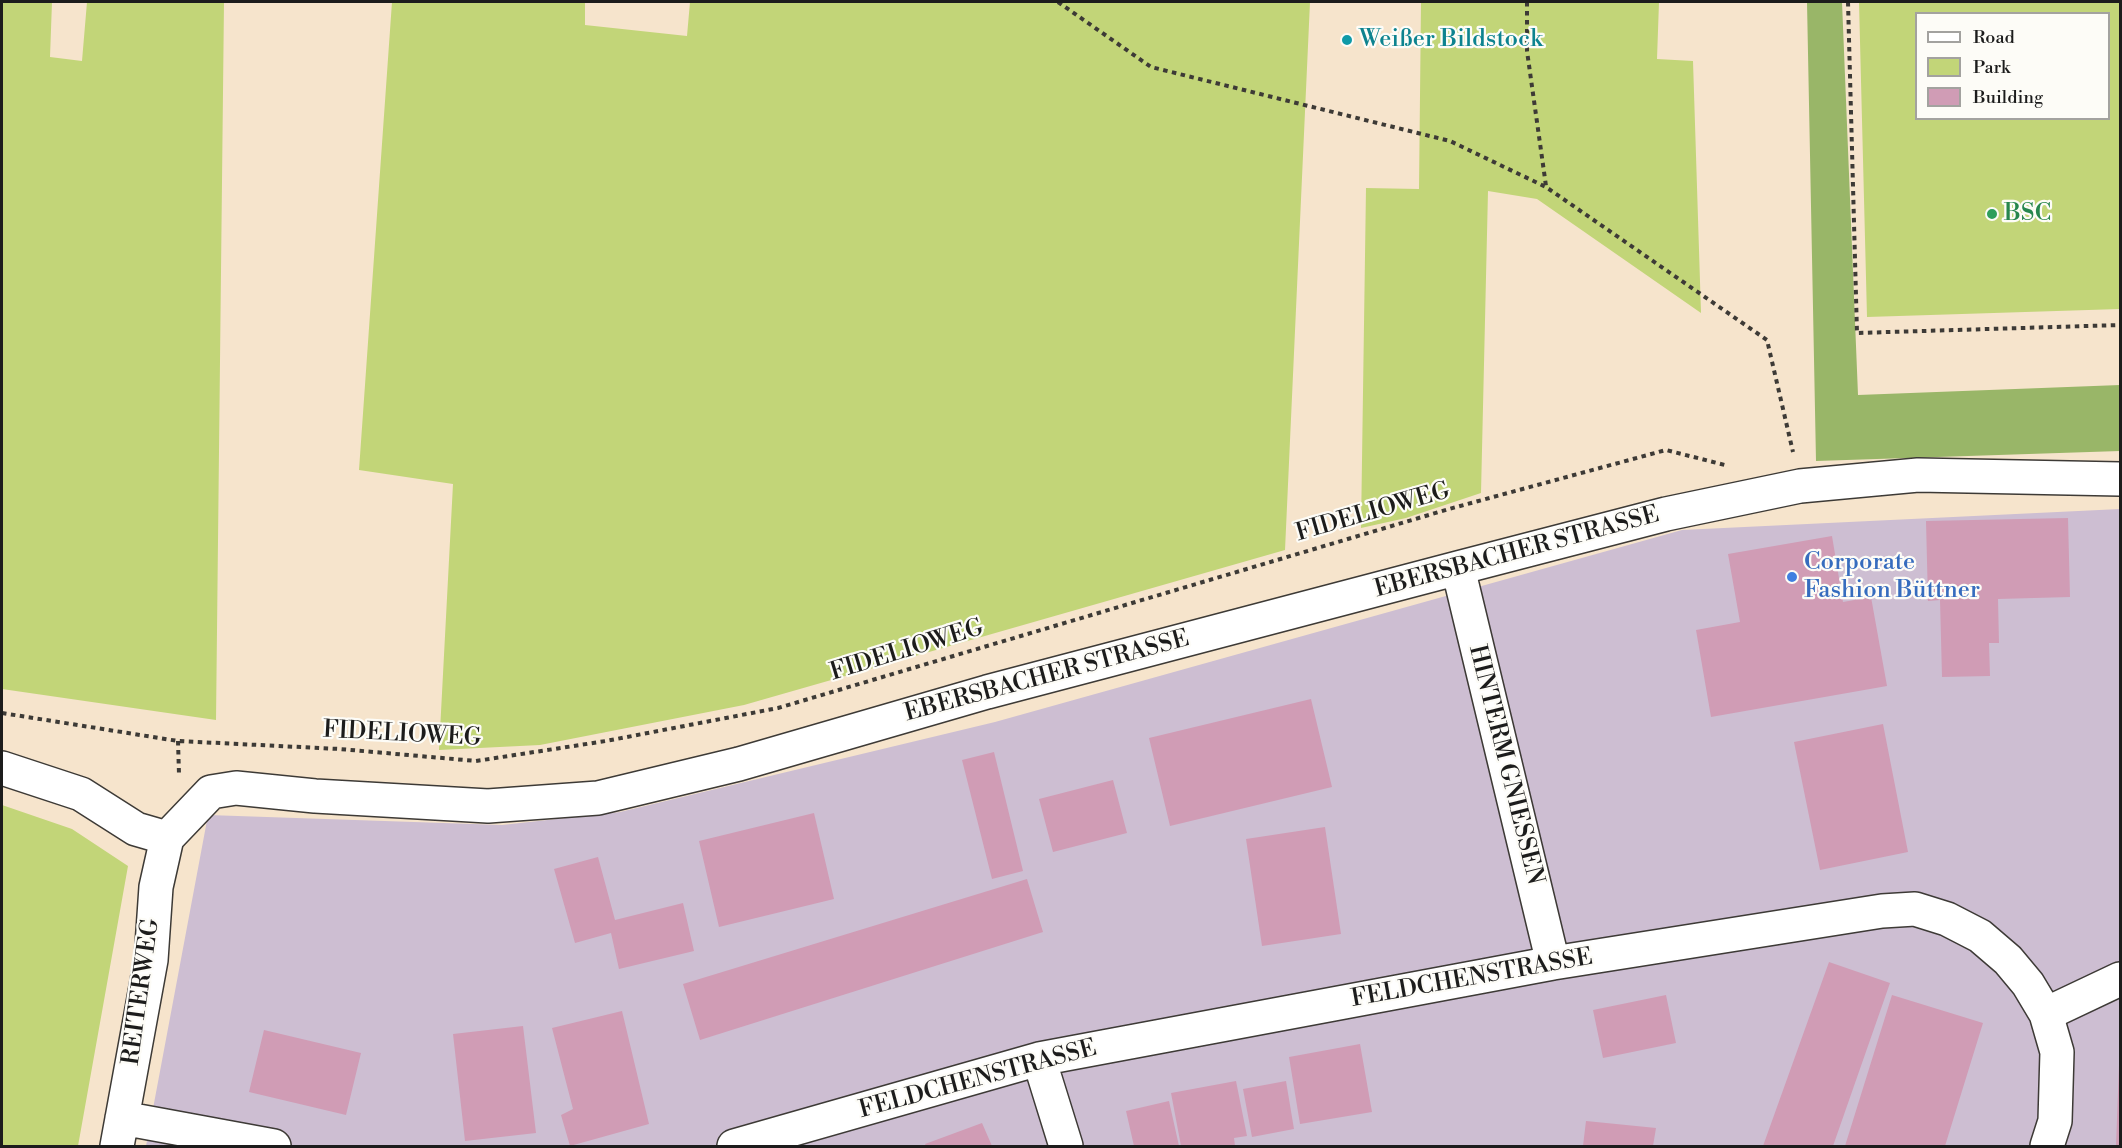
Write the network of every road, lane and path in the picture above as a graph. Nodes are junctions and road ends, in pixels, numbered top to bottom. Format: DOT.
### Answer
graph roads {
  1 [pos="1058,2"];
  2 [pos="1527,2"];
  3 [pos="1848,2"];
  4 [pos="1546,187"];
  5 [pos="2121,325"];
  6 [pos="1788,432"];
  7 [pos="1733,468"];
  8 [pos="2121,479"];
  9 [pos="1458,568"];
  10 [pos="2,713"];
  11 [pos="2,768"];
  12 [pos="167,838"];
  13 [pos="1553,963"];
  14 [pos="2121,979"];
  15 [pos="2046,1014"];
  16 [pos="1039,1059"];
  17 [pos="119,1132"];
  18 [pos="274,1146"];
  19 [pos="734,1146"];
  20 [pos="1066,1146"];
  21 [pos="2047,1146"];
  1 -- 4 [label="path"];
  2 -- 4 [label="path"];
  3 -- 5 [label="path"];
  4 -- 6 [label="path"];
  7 -- 10 [label="path, FIDELIOWEG"];
  8 -- 9 [label="street, EBERSBACHER STRASSE"];
  9 -- 12 [label="street, EBERSBACHER STRASSE"];
  9 -- 13 [label="street, HINTERM GNIESSEN"];
  11 -- 12 [label="street"];
  12 -- 17 [label="street, REITERWEG"];
  13 -- 15 [label="street, FELDCHENSTRASSE"];
  13 -- 16 [label="street, FELDCHENSTRASSE"];
  14 -- 15 [label="street"];
  15 -- 21 [label="street, FELDCHENSTRASSE"];
  16 -- 19 [label="street, FELDCHENSTRASSE"];
  16 -- 20 [label="street"];
  17 -- 18 [label="street"];
}
